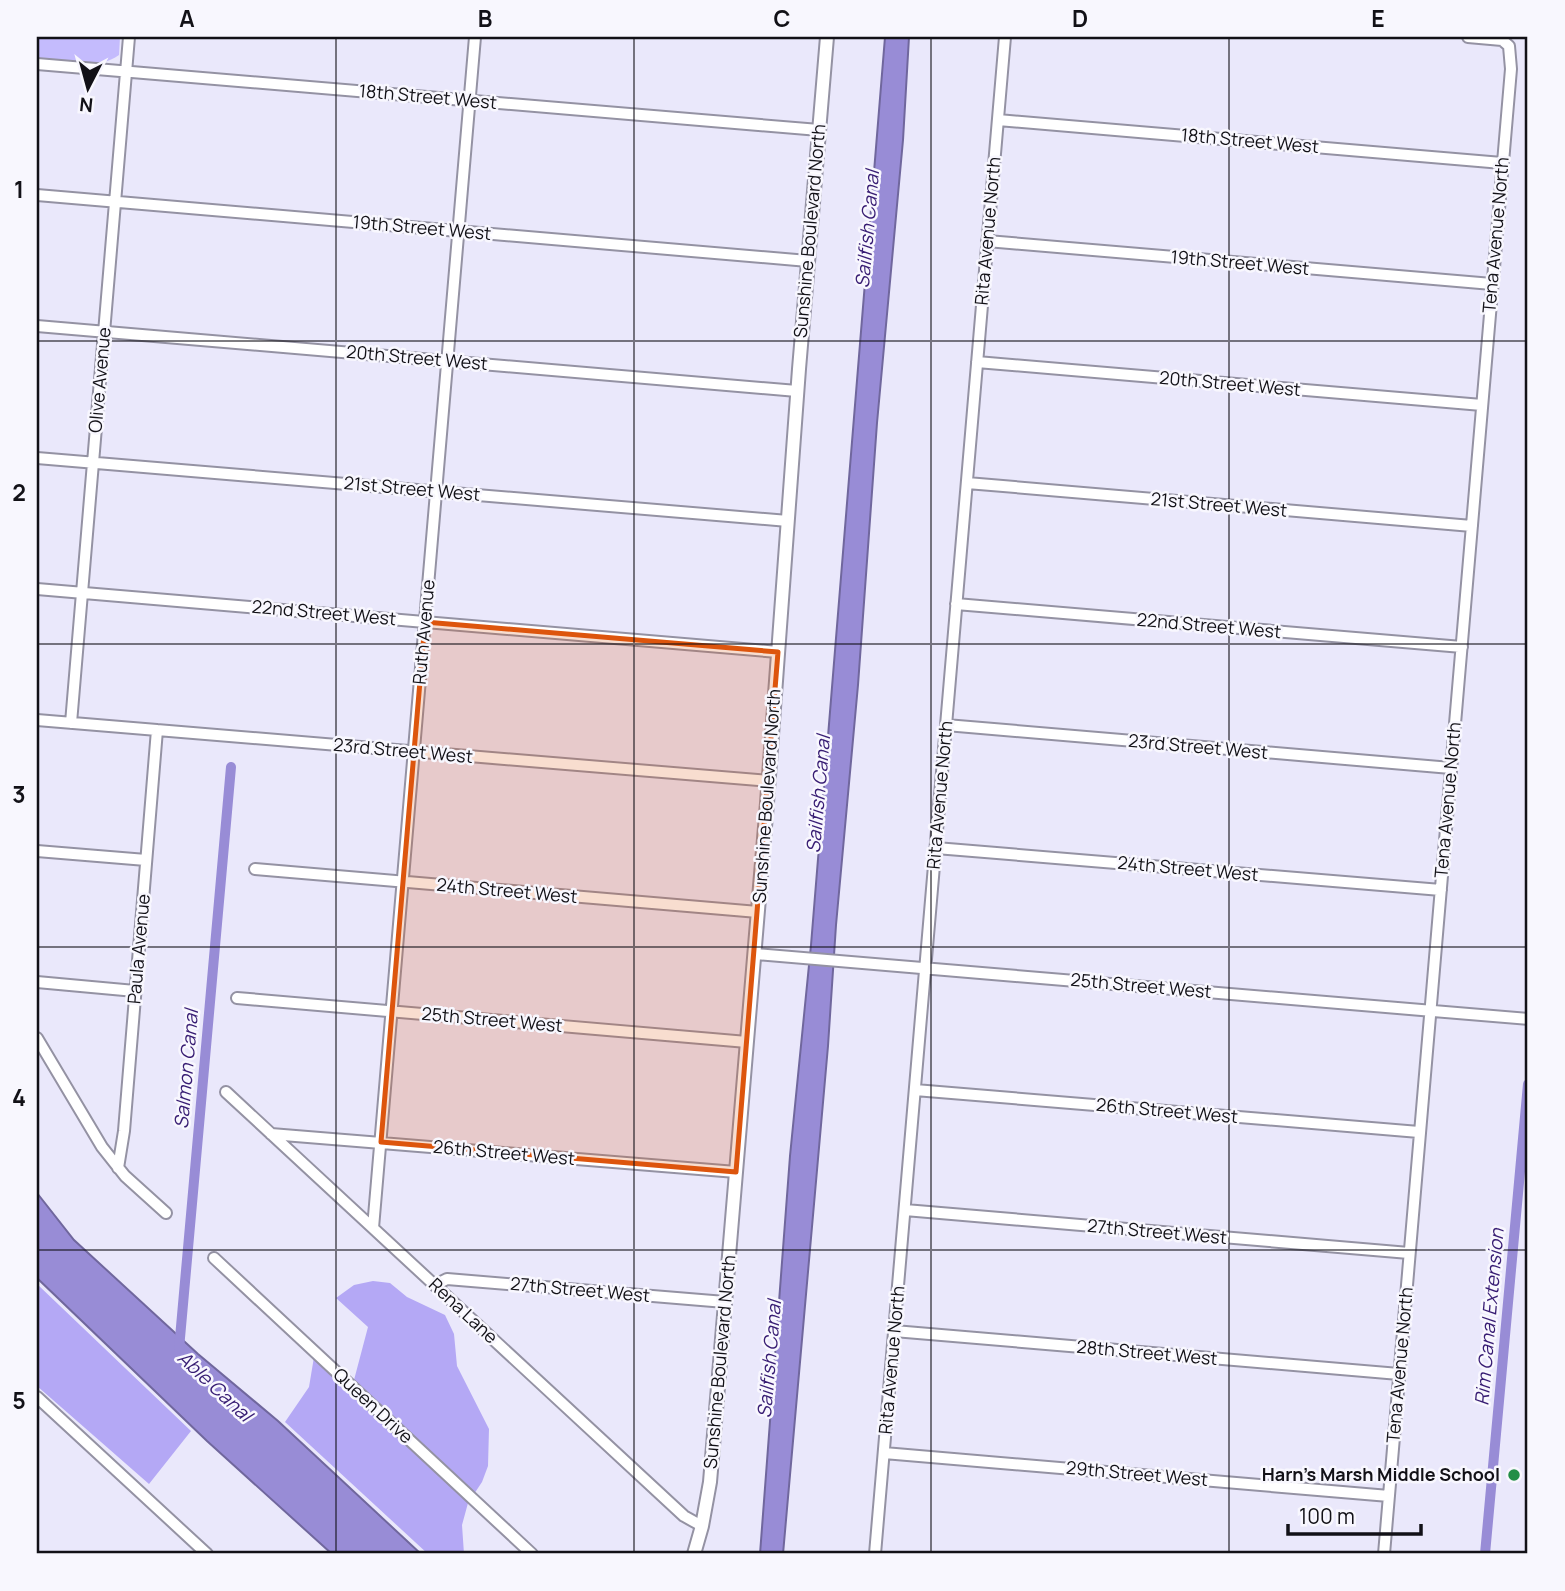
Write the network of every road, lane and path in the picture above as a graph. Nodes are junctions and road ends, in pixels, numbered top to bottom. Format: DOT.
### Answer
graph roads {
  1 [pos="129,37"];
  2 [pos="475,37"];
  3 [pos="827,37"];
  4 [pos="1005,37"];
  5 [pos="1468,37"];
  6 [pos="37,64"];
  7 [pos="127,72"];
  8 [pos="469,101"];
  9 [pos="998,120"];
  10 [pos="819,130"];
  11 [pos="1502,163"];
  12 [pos="37,195"];
  13 [pos="114,202"];
  14 [pos="458,231"];
  15 [pos="987,241"];
  16 [pos="808,261"];
  17 [pos="1492,284"];
  18 [pos="37,326"];
  19 [pos="104,332"];
  20 [pos="447,361"];
  21 [pos="977,362"];
  22 [pos="797,391"];
  23 [pos="1482,405"];
  24 [pos="37,458"];
  25 [pos="93,462"];
  26 [pos="967,483"];
  27 [pos="436,491"];
  28 [pos="788,520"];
  29 [pos="1472,526"];
  30 [pos="37,589"];
  31 [pos="82,593"];
  32 [pos="956,604"];
  33 [pos="425,621"];
  34 [pos="1462,647"];
  35 [pos="778,652"];
  36 [pos="37,720"];
  37 [pos="71,723"];
  38 [pos="946,725"];
  39 [pos="157,730"];
  40 [pos="414,752"];
  41 [pos="1451,768"];
  42 [pos="769,781"];
  43 [pos="936,848"];
  44 [pos="37,851"];
  45 [pos="146,860"];
  46 [pos="255,869"];
  47 [pos="403,882"];
  48 [pos="1441,890"];
  49 [pos="758,912"];
  50 [pos="755,954"];
  51 [pos="925,968"];
  52 [pos="37,982"];
  53 [pos="135,990"];
  54 [pos="237,998"];
  55 [pos="1431,1011"];
  56 [pos="392,1012"];
  57 [pos="1528,1018"];
  58 [pos="37,1038"];
  59 [pos="747,1042"];
  60 [pos="915,1090"];
  61 [pos="226,1092"];
  62 [pos="1419,1132"];
  63 [pos="271,1134"];
  64 [pos="381,1142"];
  65 [pos="118,1168"];
  66 [pos="736,1172"];
  67 [pos="905,1210"];
  68 [pos="166,1213"];
  69 [pos="373,1228"];
  70 [pos="1409,1253"];
  71 [pos="214,1258"];
  72 [pos="435,1285"];
  73 [pos="725,1302"];
  74 [pos="894,1331"];
  75 [pos="1399,1374"];
  76 [pos="37,1397"];
  77 [pos="884,1453"];
  78 [pos="1389,1496"];
  79 [pos="702,1526"];
  80 [pos="206,1554"];
  81 [pos="533,1554"];
  82 [pos="694,1554"];
  83 [pos="875,1554"];
  84 [pos="1384,1554"];
  1 -- 7 [label="street, Olive Avenue"];
  2 -- 8 [label="street, Ruth Avenue"];
  3 -- 10 [label="street, Sunshine Boulevard North"];
  4 -- 9 [label="street, Rita Avenue North"];
  5 -- 11 [label="street, Tena Avenue North"];
  6 -- 7 [label="street, 18th Street West"];
  7 -- 8 [label="street, 18th Street West"];
  7 -- 13 [label="street, Olive Avenue"];
  8 -- 10 [label="street, 18th Street West"];
  8 -- 14 [label="street, Ruth Avenue"];
  9 -- 11 [label="street, 18th Street West"];
  9 -- 15 [label="street, Rita Avenue North"];
  10 -- 16 [label="street, Sunshine Boulevard North"];
  11 -- 17 [label="street, Tena Avenue North"];
  12 -- 13 [label="street, 19th Street West"];
  13 -- 14 [label="street, 19th Street West"];
  13 -- 19 [label="street, Olive Avenue"];
  14 -- 16 [label="street, 19th Street West"];
  14 -- 20 [label="street, Ruth Avenue"];
  15 -- 17 [label="street, 19th Street West"];
  15 -- 21 [label="street, Rita Avenue North"];
  16 -- 22 [label="street, Sunshine Boulevard North"];
  17 -- 23 [label="street, Tena Avenue North"];
  18 -- 19 [label="street, 20th Street West"];
  19 -- 20 [label="street, 20th Street West"];
  19 -- 25 [label="street, Olive Avenue"];
  20 -- 22 [label="street, 20th Street West"];
  20 -- 27 [label="street, Ruth Avenue"];
  21 -- 23 [label="street, 20th Street West"];
  21 -- 26 [label="street, Rita Avenue North"];
  22 -- 28 [label="street, Sunshine Boulevard North"];
  23 -- 29 [label="street, Tena Avenue North"];
  24 -- 25 [label="street, 21st Street West"];
  25 -- 27 [label="street, 21st Street West"];
  25 -- 31 [label="street, Olive Avenue"];
  26 -- 29 [label="street, 21st Street West"];
  26 -- 32 [label="street, Rita Avenue North"];
  27 -- 28 [label="street, 21st Street West"];
  27 -- 33 [label="street, Ruth Avenue"];
  28 -- 35 [label="street, Sunshine Boulevard North"];
  29 -- 34 [label="street, Tena Avenue North"];
  30 -- 31 [label="street, 22nd Street West"];
  31 -- 33 [label="street, 22nd Street West"];
  31 -- 37 [label="street, Olive Avenue"];
  32 -- 34 [label="street, 22nd Street West"];
  32 -- 38 [label="street, Rita Avenue North"];
  33 -- 35 [label="street, 22nd Street West"];
  33 -- 40 [label="street, Ruth Avenue"];
  34 -- 41 [label="street, Tena Avenue North"];
  35 -- 42 [label="street, Sunshine Boulevard North"];
  36 -- 37 [label="street, 23rd Street West"];
  37 -- 39 [label="street, 23rd Street West"];
  38 -- 41 [label="street, 23rd Street West"];
  38 -- 43 [label="street, Rita Avenue North"];
  39 -- 40 [label="street, 23rd Street West"];
  39 -- 45 [label="street, Paula Avenue"];
  40 -- 42 [label="street, 23rd Street West"];
  40 -- 47 [label="street, Ruth Avenue"];
  41 -- 48 [label="street, Tena Avenue North"];
  42 -- 49 [label="street, Sunshine Boulevard North"];
  43 -- 48 [label="street, 24th Street West"];
  43 -- 51 [label="street, Rita Avenue North"];
  44 -- 45 [label="street"];
  45 -- 53 [label="street, Paula Avenue"];
  46 -- 47 [label="street, 24th Street West"];
  47 -- 49 [label="street, 24th Street West"];
  47 -- 56 [label="street, Ruth Avenue"];
  48 -- 55 [label="street, Tena Avenue North"];
  49 -- 50 [label="street, Sunshine Boulevard North"];
  50 -- 51 [label="street, 25th Street West"];
  50 -- 59 [label="street, Sunshine Boulevard North"];
  51 -- 55 [label="street, 25th Street West"];
  51 -- 60 [label="street, Rita Avenue North"];
  52 -- 53 [label="street"];
  53 -- 65 [label="street, Paula Avenue"];
  54 -- 56 [label="street, 25th Street West"];
  55 -- 57 [label="street, 25th Street West"];
  55 -- 62 [label="street, Tena Avenue North"];
  56 -- 59 [label="street, 25th Street West"];
  56 -- 64 [label="street, Ruth Avenue"];
  58 -- 65 [label="street"];
  59 -- 66 [label="street, Sunshine Boulevard North"];
  60 -- 62 [label="street, 26th Street West"];
  60 -- 67 [label="street, Rita Avenue North"];
  61 -- 63 [label="street, Rena Lane"];
  62 -- 70 [label="street, Tena Avenue North"];
  63 -- 64 [label="street, 26th Street West"];
  63 -- 69 [label="street, Rena Lane"];
  64 -- 66 [label="street, 26th Street West"];
  64 -- 69 [label="street, Ruth Avenue"];
  65 -- 68 [label="street"];
  66 -- 73 [label="street, Sunshine Boulevard North"];
  67 -- 70 [label="street, 27th Street West"];
  67 -- 74 [label="street, Rita Avenue North"];
  69 -- 72 [label="street, Rena Lane"];
  70 -- 75 [label="street, Tena Avenue North"];
  71 -- 81 [label="street, Queen Drive"];
  72 -- 73 [label="street, 27th Street West"];
  72 -- 79 [label="street, Rena Lane"];
  73 -- 79 [label="street, Sunshine Boulevard North"];
  74 -- 75 [label="street, 28th Street West"];
  74 -- 77 [label="street, Rita Avenue North"];
  75 -- 78 [label="street, Tena Avenue North"];
  76 -- 80 [label="street"];
  77 -- 78 [label="street, 29th Street West"];
  77 -- 83 [label="street, Rita Avenue North"];
  78 -- 84 [label="street, Tena Avenue North"];
  79 -- 82 [label="street, Sunshine Boulevard North"];
}
